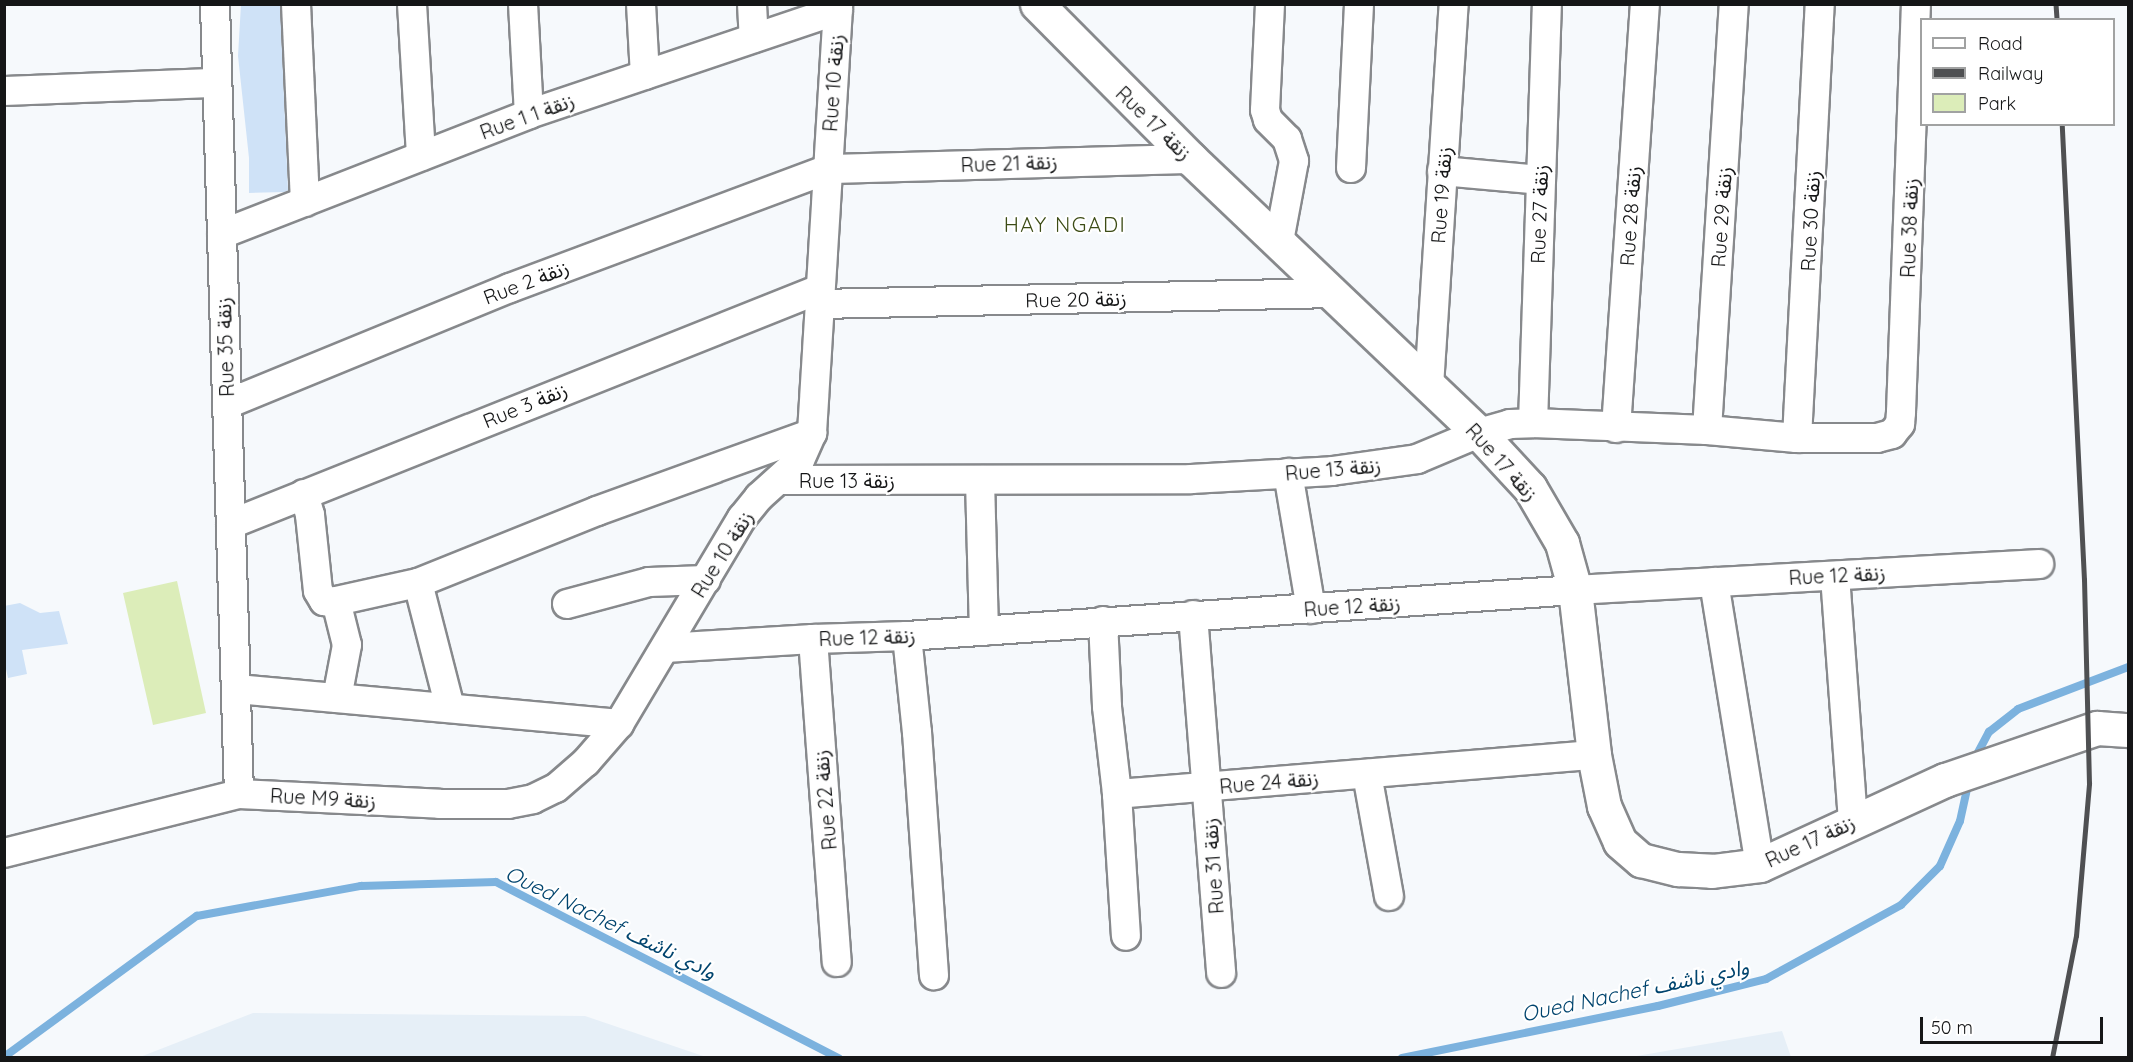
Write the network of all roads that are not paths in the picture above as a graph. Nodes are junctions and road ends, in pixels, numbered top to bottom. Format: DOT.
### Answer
graph roads {
  1 [pos="215,4"];
  2 [pos="296,4"];
  3 [pos="411,4"];
  4 [pos="523,4"];
  5 [pos="641,4"];
  6 [pos="752,4"];
  7 [pos="1037,4"];
  8 [pos="1270,4"];
  9 [pos="1359,4"];
  10 [pos="1454,4"];
  11 [pos="1547,4"];
  12 [pos="1645,4"];
  13 [pos="1734,4"];
  14 [pos="1820,4"];
  15 [pos="1916,4"];
  16 [pos="838,7"];
  17 [pos="754,38"];
  18 [pos="645,75"];
  19 [pos="217,83"];
  20 [pos="4,91"];
  21 [pos="529,114"];
  22 [pos="421,156"];
  23 [pos="1191,159"];
  24 [pos="1351,168"];
  25 [pos="828,169"];
  26 [pos="1442,171"];
  27 [pos="1540,180"];
  28 [pos="305,202"];
  29 [pos="222,234"];
  30 [pos="1279,241"];
  31 [pos="1334,293"];
  32 [pos="820,297"];
  33 [pos="1429,386"];
  34 [pos="227,404"];
  35 [pos="1533,423"];
  36 [pos="1616,428"];
  37 [pos="1707,430"];
  38 [pos="812,433"];
  39 [pos="1479,433"];
  40 [pos="1797,438"];
  41 [pos="1877,438"];
  42 [pos="1288,473"];
  43 [pos="781,480"];
  44 [pos="980,480"];
  45 [pos="304,494"];
  46 [pos="231,524"];
  47 [pos="2039,564"];
  48 [pos="1835,576"];
  49 [pos="706,580"];
  50 [pos="1714,582"];
  51 [pos="418,583"];
  52 [pos="1575,590"];
  53 [pos="336,601"];
  54 [pos="567,604"];
  55 [pos="1311,609"];
  56 [pos="1193,615"];
  57 [pos="1103,621"];
  58 [pos="984,632"];
  59 [pos="907,636"];
  60 [pos="813,639"];
  61 [pos="665,648"];
  62 [pos="237,689"];
  63 [pos="337,698"];
  64 [pos="450,708"];
  65 [pos="619,724"];
  66 [pos="2113,729"];
  67 [pos="1594,755"];
  68 [pos="1368,774"];
  69 [pos="1208,787"];
  70 [pos="239,794"];
  71 [pos="1117,794"];
  72 [pos="1854,821"];
  73 [pos="4,853"];
  74 [pos="1760,865"];
  75 [pos="1389,896"];
  76 [pos="1126,936"];
  77 [pos="837,962"];
  78 [pos="1221,973"];
  79 [pos="934,975"];
  1 -- 19 [label="street, Rue 35 زنقة"];
  2 -- 28 [label="street"];
  3 -- 22 [label="street"];
  4 -- 21 [label="street"];
  5 -- 18 [label="street"];
  6 -- 17 [label="street"];
  7 -- 23 [label="street, Rue 17 زنقة"];
  8 -- 30 [label="street"];
  9 -- 24 [label="street"];
  10 -- 26 [label="street, Rue 19 زنقة"];
  11 -- 27 [label="street, Rue 27 زنقة"];
  12 -- 36 [label="street, Rue 28 زنقة"];
  13 -- 37 [label="street, Rue 29 زنقة"];
  14 -- 40 [label="street, Rue 30 زنقة"];
  15 -- 41 [label="street, Rue 38 زنقة"];
  16 -- 17 [label="street, Rue 1 زنقة 1"];
  16 -- 25 [label="street, Rue 10 زنقة"];
  17 -- 18 [label="street, Rue 1 زنقة 1"];
  18 -- 21 [label="street, Rue 1 زنقة 1"];
  19 -- 20 [label="street"];
  19 -- 29 [label="street, Rue 35 زنقة"];
  21 -- 22 [label="street, Rue 1 زنقة 1"];
  22 -- 28 [label="street, Rue 1 زنقة 1"];
  23 -- 25 [label="street, Rue 21 زنقة"];
  23 -- 30 [label="street, Rue 17 زنقة"];
  25 -- 32 [label="street, Rue 10 زنقة"];
  25 -- 34 [label="street, Rue 2 زنقة"];
  26 -- 27 [label="street"];
  26 -- 33 [label="street, Rue 19 زنقة"];
  27 -- 35 [label="street, Rue 27 زنقة"];
  28 -- 29 [label="street, Rue 1 زنقة 1"];
  29 -- 34 [label="street, Rue 35 زنقة"];
  30 -- 31 [label="street, Rue 17 زنقة"];
  31 -- 32 [label="street, Rue 20 زنقة"];
  31 -- 33 [label="street, Rue 17 زنقة"];
  32 -- 38 [label="street, Rue 10 زنقة"];
  32 -- 45 [label="street, Rue 3 زنقة"];
  33 -- 39 [label="street, Rue 17 زنقة"];
  34 -- 46 [label="street, Rue 35 زنقة"];
  35 -- 36 [label="street, Rue 13 زنقة"];
  35 -- 39 [label="street, Rue 13 زنقة"];
  36 -- 37 [label="street, Rue 13 زنقة"];
  37 -- 40 [label="street, Rue 13 زنقة"];
  38 -- 43 [label="street, Rue 10 زنقة"];
  38 -- 51 [label="street"];
  39 -- 42 [label="street, Rue 13 زنقة"];
  39 -- 52 [label="street, Rue 17 زنقة"];
  40 -- 41 [label="street, Rue 13 زنقة"];
  42 -- 44 [label="street, Rue 13 زنقة"];
  42 -- 55 [label="street"];
  43 -- 44 [label="street, Rue 13 زنقة"];
  43 -- 49 [label="street, Rue 10 زنقة"];
  44 -- 58 [label="street"];
  45 -- 46 [label="street, Rue 3 زنقة"];
  45 -- 53 [label="street"];
  46 -- 62 [label="street, Rue 35 زنقة"];
  47 -- 48 [label="street, Rue 12 زنقة"];
  48 -- 50 [label="street, Rue 12 زنقة"];
  48 -- 72 [label="street"];
  49 -- 54 [label="street"];
  49 -- 61 [label="street, Rue 10 زنقة"];
  50 -- 52 [label="street, Rue 12 زنقة"];
  50 -- 74 [label="street"];
  51 -- 53 [label="street"];
  51 -- 64 [label="street"];
  52 -- 55 [label="street, Rue 12 زنقة"];
  52 -- 67 [label="street, Rue 17 زنقة"];
  53 -- 63 [label="street"];
  55 -- 56 [label="street, Rue 12 زنقة"];
  56 -- 57 [label="street, Rue 12 زنقة"];
  56 -- 69 [label="street, Rue 31 زنقة"];
  57 -- 58 [label="street, Rue 12 زنقة"];
  57 -- 71 [label="street"];
  58 -- 59 [label="street, Rue 12 زنقة"];
  59 -- 60 [label="street, Rue 12 زنقة"];
  59 -- 79 [label="street"];
  60 -- 61 [label="street, Rue 12 زنقة"];
  60 -- 77 [label="street, Rue 22 زنقة"];
  61 -- 65 [label="street, Rue 10 زنقة"];
  62 -- 63 [label="street"];
  62 -- 70 [label="street, Rue 35 زنقة"];
  63 -- 64 [label="street"];
  64 -- 65 [label="street"];
  65 -- 70 [label="street, Rue M9 زنقة"];
  66 -- 72 [label="street, Rue 17 زنقة"];
  67 -- 68 [label="street, Rue 24 زنقة"];
  67 -- 74 [label="street, Rue 17 زنقة"];
  68 -- 69 [label="street, Rue 24 زنقة"];
  68 -- 75 [label="street"];
  69 -- 71 [label="street, Rue 24 زنقة"];
  69 -- 78 [label="street, Rue 31 زنقة"];
  70 -- 73 [label="street, Rue M9 زنقة"];
  71 -- 76 [label="street"];
  72 -- 74 [label="street, Rue 17 زنقة"];
}
